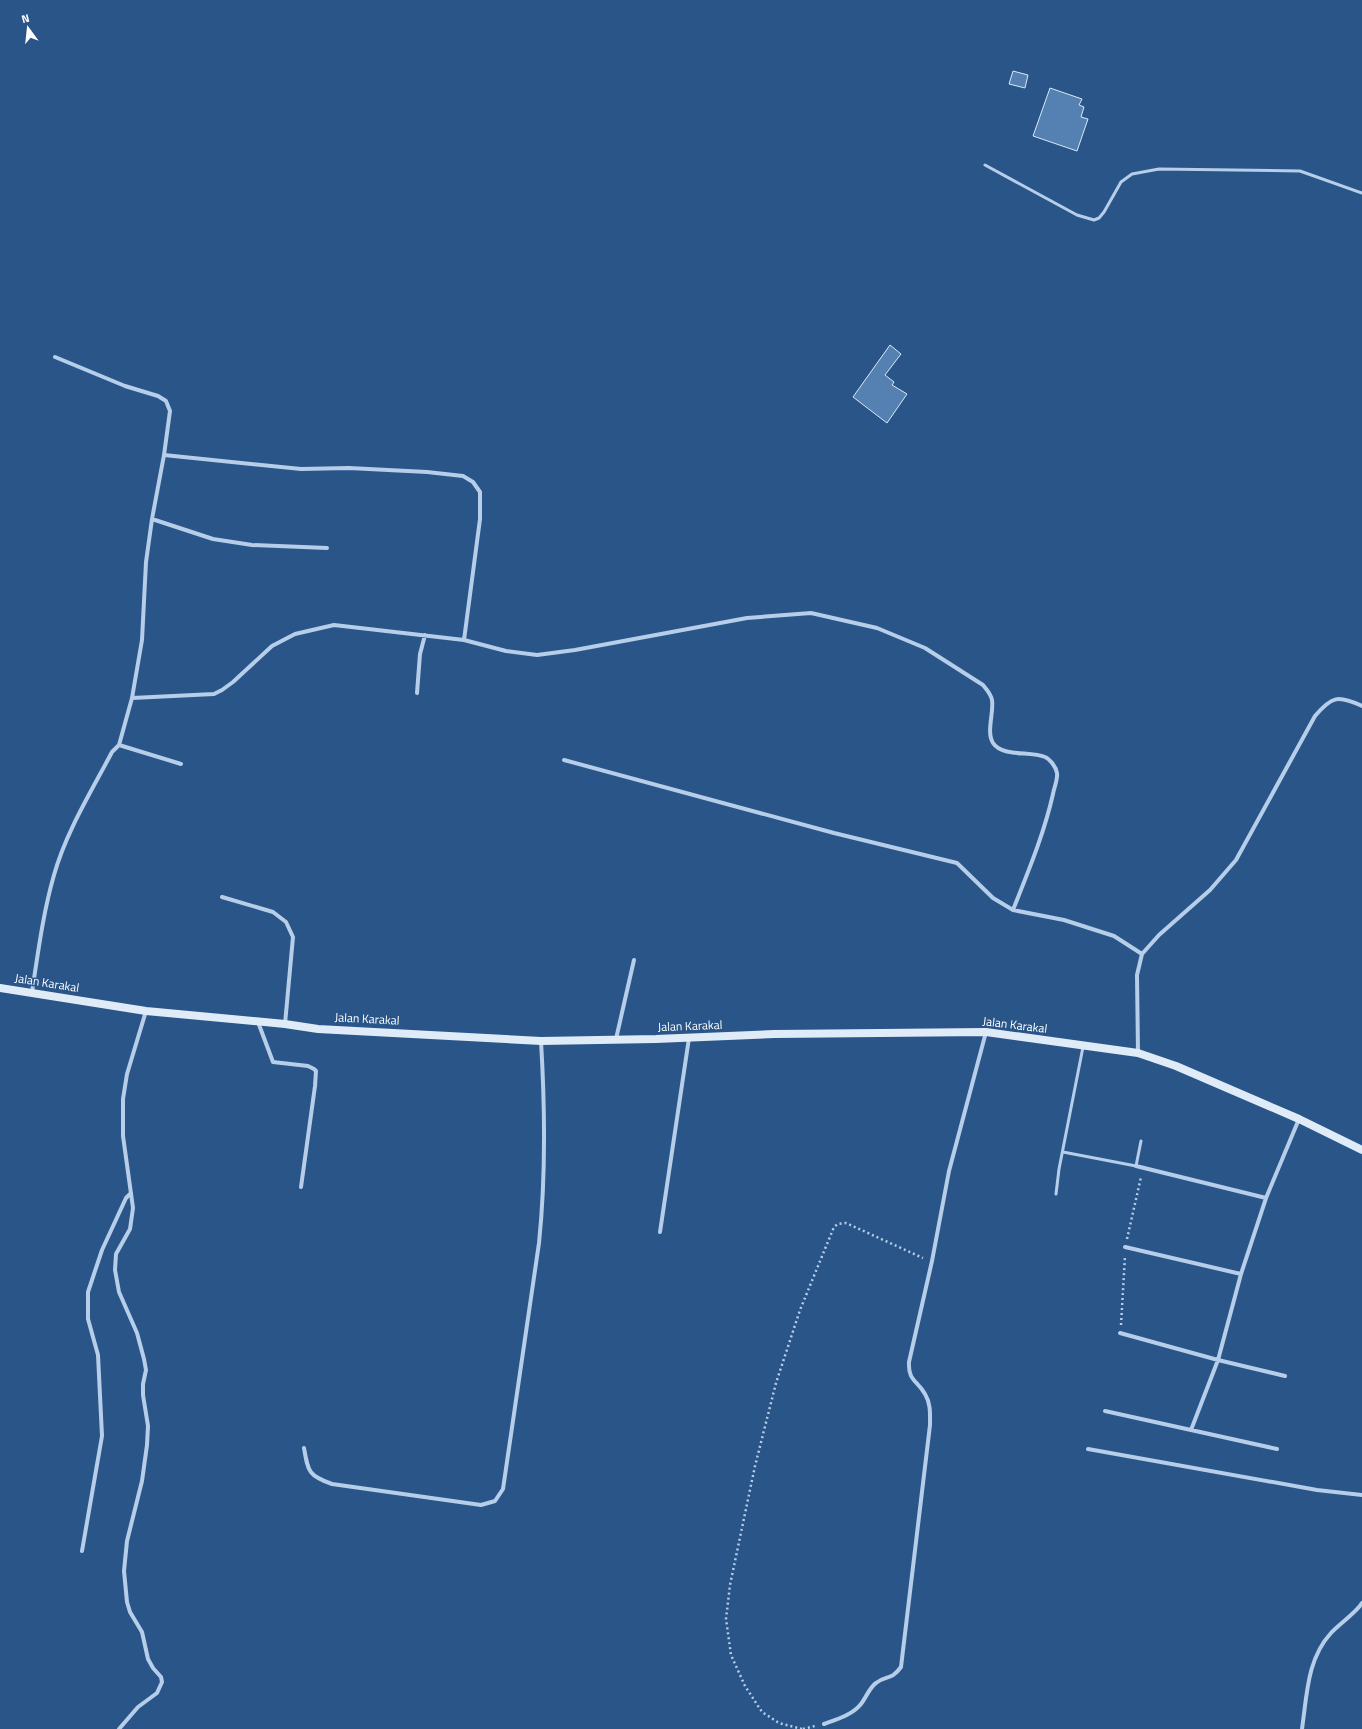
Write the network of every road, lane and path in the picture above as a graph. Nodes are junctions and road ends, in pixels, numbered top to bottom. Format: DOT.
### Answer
graph roads {
  1 [pos="985,165"];
  2 [pos="1362,193"];
  3 [pos="54,357"];
  4 [pos="164,455"];
  5 [pos="152,519"];
  6 [pos="327,548"];
  7 [pos="425,635"];
  8 [pos="464,640"];
  9 [pos="417,693"];
  10 [pos="132,698"];
  11 [pos="1362,706"];
  12 [pos="119,745"];
  13 [pos="564,760"];
  14 [pos="181,764"];
  15 [pos="222,897"];
  16 [pos="1013,910"];
  17 [pos="1142,954"];
  18 [pos="634,960"];
  19 [pos="0,988"];
  20 [pos="32,992"];
  21 [pos="146,1011"];
  22 [pos="258,1022"];
  23 [pos="284,1024"];
  24 [pos="986,1032"];
  25 [pos="689,1038"];
  26 [pos="616,1040"];
  27 [pos="541,1041"];
  28 [pos="1084,1046"];
  29 [pos="1138,1053"];
  30 [pos="1299,1119"];
  31 [pos="1141,1140"];
  32 [pos="1362,1150"];
  33 [pos="1063,1152"];
  34 [pos="1136,1166"];
  35 [pos="1143,1167"];
  36 [pos="301,1187"];
  37 [pos="131,1193"];
  38 [pos="1056,1194"];
  39 [pos="1266,1198"];
  40 [pos="660,1232"];
  41 [pos="1125,1247"];
  42 [pos="932,1262"];
  43 [pos="1242,1274"];
  44 [pos="1120,1333"];
  45 [pos="1218,1360"];
  46 [pos="1285,1376"];
  47 [pos="1105,1411"];
  48 [pos="1191,1430"];
  49 [pos="304,1448"];
  50 [pos="1088,1449"];
  51 [pos="1277,1450"];
  52 [pos="1362,1495"];
  53 [pos="82,1551"];
  54 [pos="1362,1603"];
  55 [pos="824,1724"];
  56 [pos="119,1729"];
  57 [pos="802,1729"];
  58 [pos="1302,1729"];
  1 -- 2 [label="lane"];
  3 -- 4 [label="street"];
  4 -- 5 [label="street"];
  4 -- 8 [label="street"];
  5 -- 6 [label="street"];
  5 -- 10 [label="street"];
  7 -- 8 [label="street"];
  7 -- 9 [label="street"];
  7 -- 10 [label="street"];
  8 -- 16 [label="street"];
  10 -- 12 [label="street"];
  11 -- 17 [label="street"];
  12 -- 14 [label="street"];
  12 -- 20 [label="street"];
  13 -- 16 [label="street"];
  15 -- 23 [label="street"];
  16 -- 17 [label="street"];
  17 -- 29 [label="street"];
  18 -- 26 [label="street"];
  19 -- 20 [label="main road, Jalan Karakal"];
  20 -- 21 [label="main road, Jalan Karakal"];
  21 -- 22 [label="main road, Jalan Karakal"];
  21 -- 37 [label="street"];
  22 -- 23 [label="main road, Jalan Karakal"];
  22 -- 36 [label="street"];
  23 -- 27 [label="main road, Jalan Karakal"];
  24 -- 25 [label="main road, Jalan Karakal"];
  24 -- 28 [label="main road, Jalan Karakal"];
  24 -- 42 [label="street"];
  25 -- 26 [label="main road, Jalan Karakal"];
  25 -- 40 [label="street"];
  26 -- 27 [label="main road, Jalan Karakal"];
  27 -- 49 [label="street"];
  28 -- 29 [label="main road, Jalan Karakal"];
  28 -- 33 [label="lane"];
  29 -- 30 [label="main road, Jalan Karakal"];
  30 -- 32 [label="main road, Jalan Karakal"];
  30 -- 39 [label="street"];
  31 -- 34 [label="lane"];
  33 -- 34 [label="lane"];
  33 -- 38 [label="lane"];
  34 -- 35 [label="street"];
  35 -- 39 [label="street"];
  35 -- 41 [label="path"];
  37 -- 53 [label="street"];
  37 -- 56 [label="street"];
  39 -- 43 [label="street"];
  41 -- 43 [label="street"];
  41 -- 44 [label="path"];
  42 -- 55 [label="street"];
  42 -- 57 [label="path"];
  43 -- 45 [label="street"];
  44 -- 45 [label="street"];
  45 -- 46 [label="street"];
  45 -- 48 [label="street"];
  47 -- 48 [label="street"];
  48 -- 51 [label="street"];
  50 -- 52 [label="street"];
  54 -- 58 [label="street"];
}
